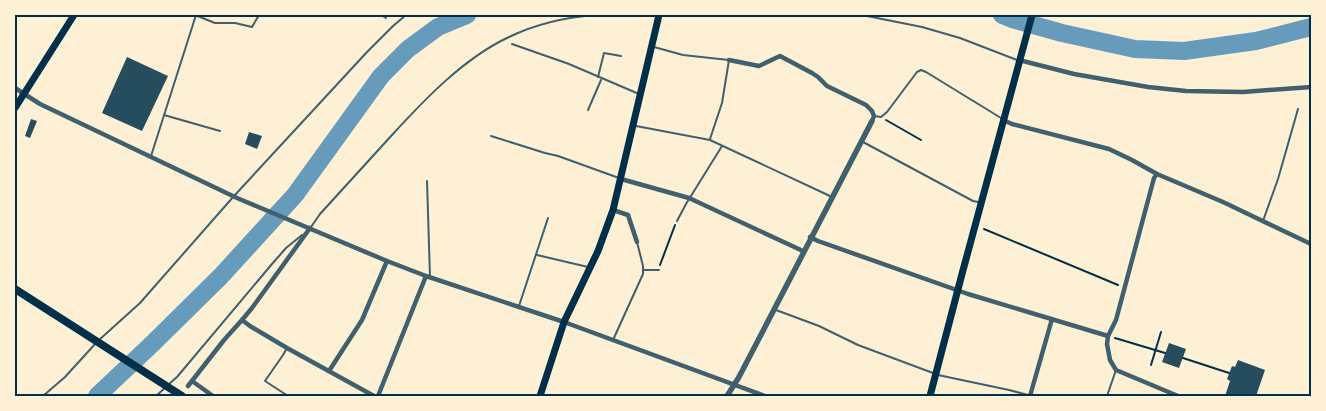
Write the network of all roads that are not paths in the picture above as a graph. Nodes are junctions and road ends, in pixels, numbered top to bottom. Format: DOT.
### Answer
graph roads {
  1 [pos="74,15"];
  2 [pos="196,15"];
  3 [pos="259,15"];
  4 [pos="381,15"];
  5 [pos="406,15"];
  6 [pos="597,15"];
  7 [pos="659,15"];
  8 [pos="862,15"];
  9 [pos="1032,15"];
  10 [pos="386,18"];
  11 [pos="512,44"];
  12 [pos="652,46"];
  13 [pos="621,56"];
  14 [pos="1020,59"];
  15 [pos="729,60"];
  16 [pos="600,78"];
  17 [pos="1311,87"];
  18 [pos="15,88"];
  19 [pos="24,93"];
  20 [pos="641,95"];
  21 [pos="15,108"];
  22 [pos="1298,109"];
  23 [pos="588,110"];
  24 [pos="164,115"];
  25 [pos="873,118"];
  26 [pos="1003,120"];
  27 [pos="634,126"];
  28 [pos="220,131"];
  29 [pos="491,136"];
  30 [pos="710,140"];
  31 [pos="861,141"];
  32 [pos="722,146"];
  33 [pos="150,157"];
  34 [pos="1156,174"];
  35 [pos="621,179"];
  36 [pos="427,181"];
  37 [pos="832,196"];
  38 [pos="235,197"];
  39 [pos="690,198"];
  40 [pos="981,203"];
  41 [pos="613,210"];
  42 [pos="548,218"];
  43 [pos="677,221"];
  44 [pos="1263,221"];
  45 [pos="307,229"];
  46 [pos="810,237"];
  47 [pos="637,242"];
  48 [pos="1311,244"];
  49 [pos="803,251"];
  50 [pos="537,255"];
  51 [pos="387,261"];
  52 [pos="590,268"];
  53 [pos="644,270"];
  54 [pos="659,270"];
  55 [pos="428,276"];
  56 [pos="15,289"];
  57 [pos="958,290"];
  58 [pos="519,306"];
  59 [pos="774,309"];
  60 [pos="1052,319"];
  61 [pos="242,320"];
  62 [pos="564,322"];
  63 [pos="1108,336"];
  64 [pos="613,340"];
  65 [pos="99,342"];
  66 [pos="287,348"];
  67 [pos="1116,370"];
  68 [pos="329,371"];
  69 [pos="936,374"];
  70 [pos="165,385"];
  71 [pos="734,385"];
  72 [pos="43,396"];
  73 [pos="156,396"];
  74 [pos="182,396"];
  75 [pos="213,396"];
  76 [pos="288,396"];
  77 [pos="376,396"];
  78 [pos="540,396"];
  79 [pos="728,396"];
  80 [pos="765,396"];
  81 [pos="930,396"];
  82 [pos="1030,396"];
  83 [pos="1107,396"];
  84 [pos="1178,396"];
  1 -- 19 [label="main road"];
  2 -- 3 [label="lane"];
  2 -- 24 [label="lane"];
  4 -- 10 [label="lane"];
  5 -- 38 [label="lane"];
  6 -- 45 [label="lane"];
  7 -- 12 [label="main road"];
  8 -- 14 [label="lane"];
  9 -- 14 [label="main road"];
  11 -- 16 [label="lane"];
  12 -- 15 [label="lane"];
  12 -- 20 [label="main road"];
  13 -- 16 [label="lane"];
  14 -- 17 [label="street"];
  14 -- 26 [label="main road"];
  15 -- 25 [label="street"];
  15 -- 30 [label="lane"];
  16 -- 20 [label="lane"];
  16 -- 23 [label="lane"];
  18 -- 19 [label="street"];
  19 -- 21 [label="main road"];
  19 -- 33 [label="street"];
  20 -- 27 [label="main road"];
  22 -- 44 [label="lane"];
  24 -- 28 [label="lane"];
  24 -- 33 [label="lane"];
  25 -- 26 [label="lane"];
  25 -- 31 [label="street"];
  26 -- 34 [label="street"];
  26 -- 40 [label="main road"];
  27 -- 30 [label="lane"];
  27 -- 35 [label="main road"];
  29 -- 35 [label="lane"];
  30 -- 32 [label="lane"];
  31 -- 37 [label="street"];
  31 -- 40 [label="lane"];
  32 -- 37 [label="lane"];
  32 -- 39 [label="lane"];
  33 -- 38 [label="street"];
  34 -- 44 [label="street"];
  34 -- 63 [label="street"];
  35 -- 39 [label="street"];
  35 -- 41 [label="main road"];
  36 -- 55 [label="lane"];
  37 -- 46 [label="street"];
  38 -- 45 [label="street"];
  38 -- 65 [label="lane"];
  39 -- 43 [label="lane"];
  39 -- 49 [label="street"];
  40 -- 57 [label="main road"];
  41 -- 47 [label="street"];
  41 -- 52 [label="main road"];
  42 -- 50 [label="lane"];
  44 -- 48 [label="street"];
  45 -- 51 [label="street"];
  45 -- 61 [label="street"];
  45 -- 70 [label="lane"];
  46 -- 49 [label="street"];
  46 -- 57 [label="street"];
  47 -- 53 [label="lane"];
  49 -- 59 [label="street"];
  50 -- 52 [label="lane"];
  50 -- 58 [label="lane"];
  51 -- 55 [label="street"];
  51 -- 68 [label="street"];
  52 -- 62 [label="main road"];
  53 -- 54 [label="lane"];
  53 -- 64 [label="lane"];
  55 -- 58 [label="street"];
  55 -- 77 [label="street"];
  56 -- 65 [label="highway"];
  57 -- 60 [label="street"];
  57 -- 69 [label="main road"];
  58 -- 62 [label="street"];
  59 -- 69 [label="lane"];
  59 -- 71 [label="street"];
  60 -- 63 [label="street"];
  60 -- 82 [label="street"];
  61 -- 66 [label="street"];
  61 -- 75 [label="street"];
  62 -- 64 [label="street"];
  62 -- 78 [label="main road"];
  63 -- 67 [label="street"];
  64 -- 71 [label="street"];
  65 -- 70 [label="highway"];
  65 -- 72 [label="lane"];
  66 -- 68 [label="street"];
  66 -- 76 [label="lane"];
  67 -- 83 [label="lane"];
  67 -- 84 [label="street"];
  68 -- 77 [label="street"];
  69 -- 81 [label="main road"];
  69 -- 82 [label="lane"];
  70 -- 73 [label="lane"];
  70 -- 74 [label="highway"];
  71 -- 79 [label="street"];
  71 -- 80 [label="street"];
}
